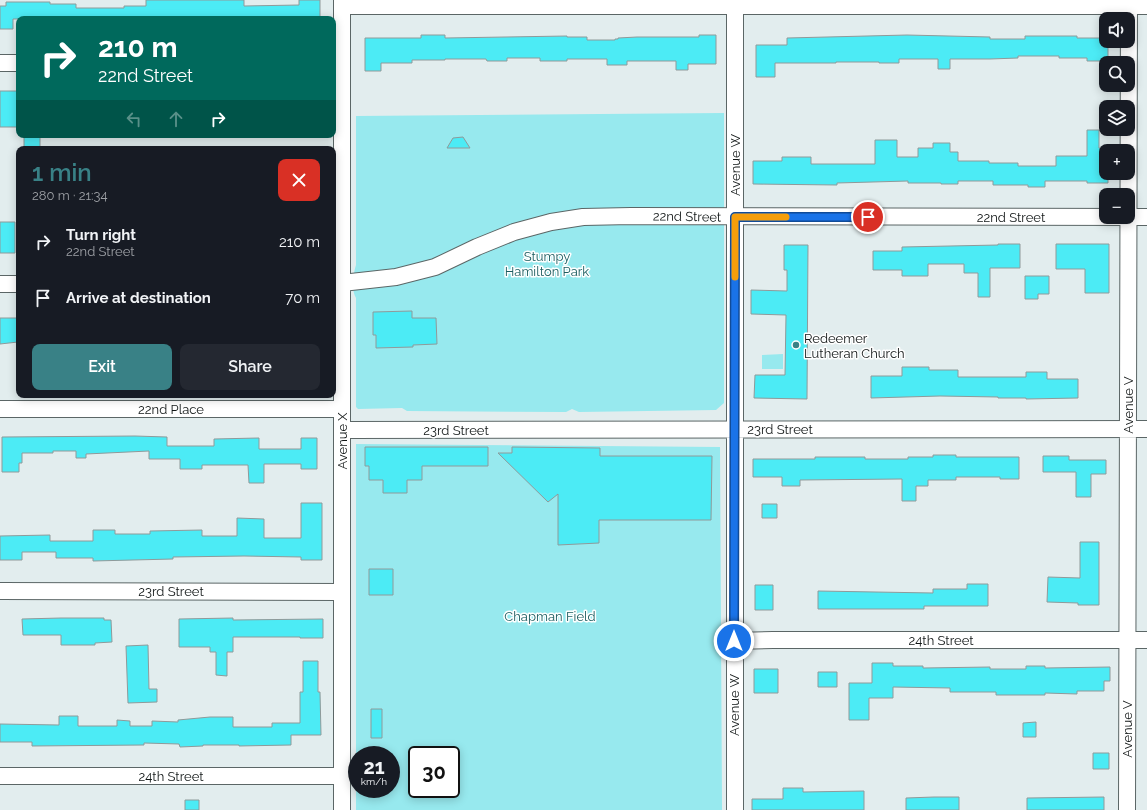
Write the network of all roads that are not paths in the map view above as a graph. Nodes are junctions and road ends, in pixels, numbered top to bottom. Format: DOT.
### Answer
graph roads {
  1 [pos="342,3"];
  2 [pos="735,3"];
  3 [pos="1129,3"];
  4 [pos="1147,6"];
  5 [pos="0,63"];
  6 [pos="16,63"];
  7 [pos="337,64"];
  8 [pos="1128,188"];
  9 [pos="735,217"];
  10 [pos="1099,217"];
  11 [pos="1135,217"];
  12 [pos="1147,217"];
  13 [pos="1128,224"];
  14 [pos="0,284"];
  15 [pos="16,284"];
  16 [pos="337,284"];
  17 [pos="0,409"];
  18 [pos="342,409"];
  19 [pos="1147,428"];
  20 [pos="734,429"];
  21 [pos="1128,429"];
  22 [pos="342,430"];
  23 [pos="0,590"];
  24 [pos="342,592"];
  25 [pos="1128,640"];
  26 [pos="1147,640"];
  27 [pos="734,641"];
  28 [pos="0,776"];
  29 [pos="342,776"];
  30 [pos="342,810"];
  31 [pos="735,810"];
  32 [pos="1128,810"];
  1 -- 2 [label="street"];
  1 -- 7 [label="street, Avenue X"];
  2 -- 3 [label="street"];
  2 -- 9 [label="street, Avenue W"];
  3 -- 4 [label="street"];
  3 -- 8 [label="street, Avenue V"];
  5 -- 6 [label="street"];
  7 -- 16 [label="street, Avenue X"];
  9 -- 10 [label="street, 22nd Street"];
  9 -- 16 [label="street, 22nd Street"];
  9 -- 20 [label="street, Avenue W"];
  11 -- 12 [label="street, 22nd Street"];
  13 -- 21 [label="street, Avenue V"];
  14 -- 15 [label="street"];
  16 -- 18 [label="street, Avenue X"];
  17 -- 18 [label="street, 22nd Place"];
  18 -- 22 [label="street, Avenue X"];
  19 -- 21 [label="street, 23rd Street"];
  20 -- 21 [label="street, 23rd Street"];
  20 -- 22 [label="street, 23rd Street"];
  20 -- 27 [label="street, Avenue W"];
  21 -- 25 [label="street, Avenue V"];
  22 -- 24 [label="street, Avenue X"];
  23 -- 24 [label="street, 23rd Street"];
  24 -- 29 [label="street, Avenue X"];
  25 -- 26 [label="street, 24th Street"];
  25 -- 27 [label="street, 24th Street"];
  25 -- 32 [label="street, Avenue V"];
  27 -- 31 [label="street, Avenue W"];
  28 -- 29 [label="street, 24th Street"];
  29 -- 30 [label="street, Avenue X"];
}
